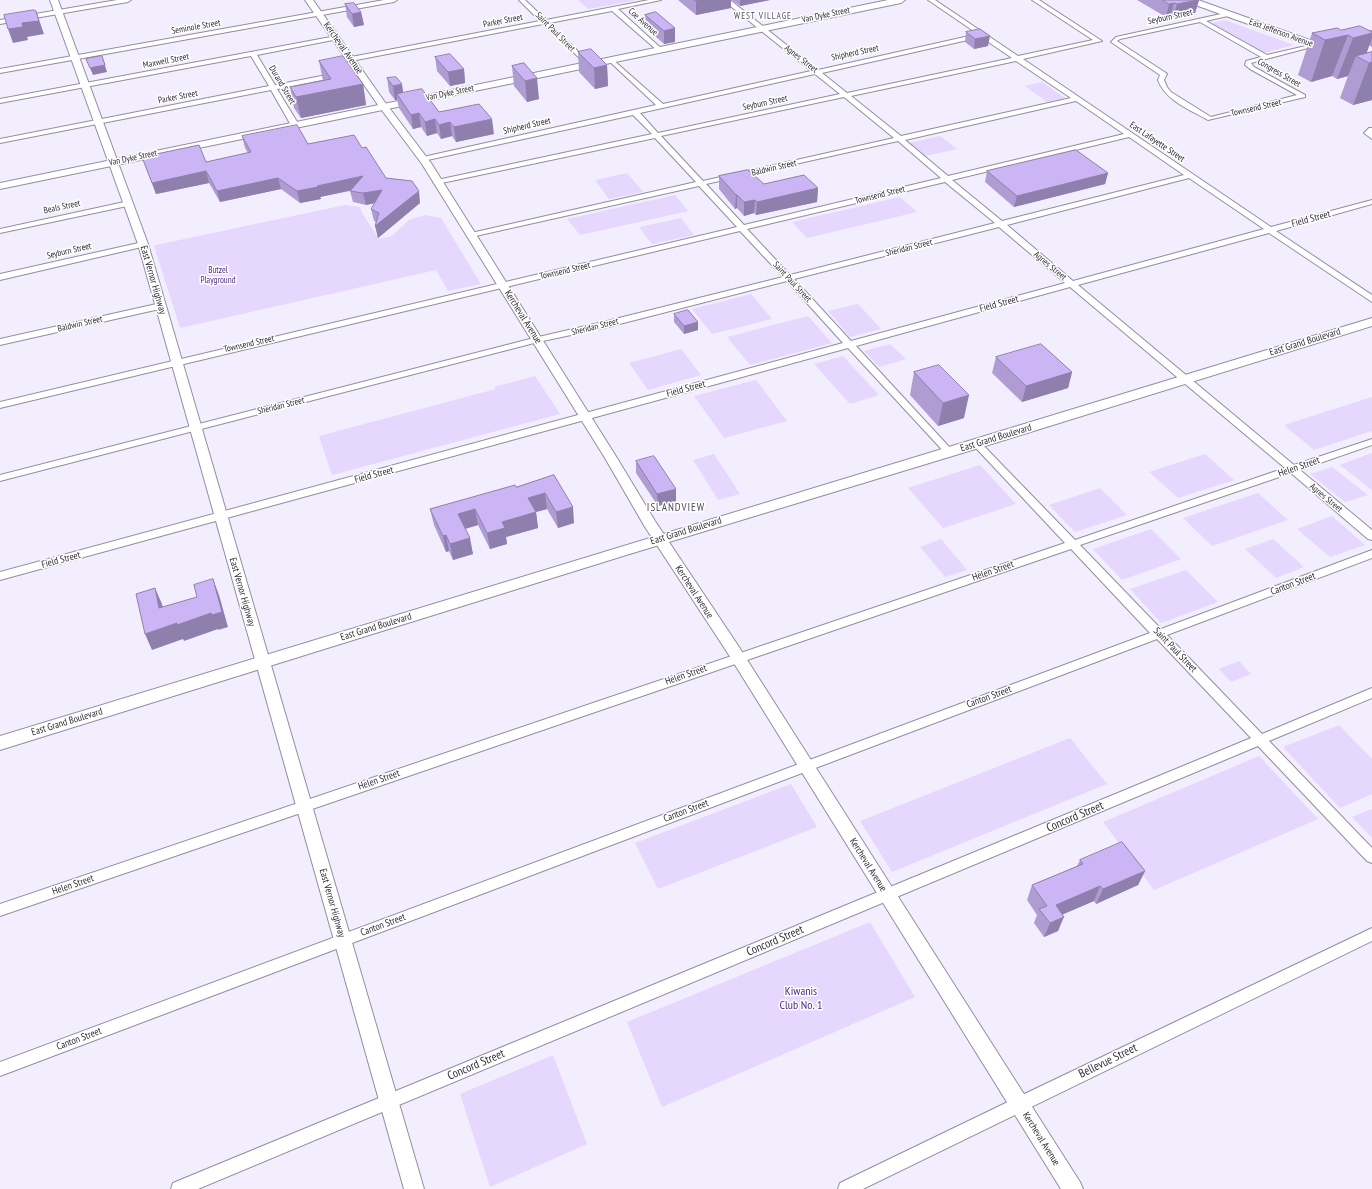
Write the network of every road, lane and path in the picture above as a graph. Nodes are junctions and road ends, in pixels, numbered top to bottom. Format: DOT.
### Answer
graph roads {
  1 [pos="54,0"];
  2 [pos="128,0"];
  3 [pos="308,0"];
  4 [pos="394,0"];
  5 [pos="522,0"];
  6 [pos="658,0"];
  7 [pos="726,0"];
  8 [pos="901,0"];
  9 [pos="931,0"];
  10 [pos="1035,0"];
  11 [pos="1190,0"];
  12 [pos="614,9"];
  13 [pos="58,12"];
  14 [pos="319,14"];
  15 [pos="1230,14"];
  16 [pos="1202,21"];
  17 [pos="0,22"];
  18 [pos="544,22"];
  19 [pos="762,28"];
  20 [pos="983,35"];
  21 [pos="336,38"];
  22 [pos="1329,41"];
  23 [pos="1315,45"];
  24 [pos="660,50"];
  25 [pos="1336,53"];
  26 [pos="253,54"];
  27 [pos="1266,57"];
  28 [pos="76,58"];
  29 [pos="351,59"];
  30 [pos="1018,59"];
  31 [pos="611,60"];
  32 [pos="588,64"];
  33 [pos="0,71"];
  34 [pos="352,72"];
  35 [pos="818,72"];
  36 [pos="86,85"];
  37 [pos="273,88"];
  38 [pos="846,95"];
  39 [pos="1303,96"];
  40 [pos="1077,99"];
  41 [pos="0,101"];
  42 [pos="383,106"];
  43 [pos="660,106"];
  44 [pos="635,112"];
  45 [pos="1210,119"];
  46 [pos="99,122"];
  47 [pos="295,125"];
  48 [pos="1129,134"];
  49 [pos="657,136"];
  50 [pos="899,140"];
  51 [pos="0,141"];
  52 [pos="423,159"];
  53 [pos="114,162"];
  54 [pos="1190,176"];
  55 [pos="946,179"];
  56 [pos="437,182"];
  57 [pos="702,184"];
  58 [pos="0,186"];
  59 [pos="1372,202"];
  60 [pos="129,203"];
  61 [pos="1000,224"];
  62 [pos="742,228"];
  63 [pos="1269,230"];
  64 [pos="0,231"];
  65 [pos="471,235"];
  66 [pos="143,244"];
  67 [pos="0,277"];
  68 [pos="788,278"];
  69 [pos="1072,284"];
  70 [pos="503,285"];
  71 [pos="1372,299"];
  72 [pos="161,306"];
  73 [pos="1372,322"];
  74 [pos="537,340"];
  75 [pos="0,342"];
  76 [pos="850,345"];
  77 [pos="176,362"];
  78 [pos="1184,379"];
  79 [pos="0,404"];
  80 [pos="586,417"];
  81 [pos="196,428"];
  82 [pos="1372,442"];
  83 [pos="977,444"];
  84 [pos="949,452"];
  85 [pos="1292,469"];
  86 [pos="0,478"];
  87 [pos="221,516"];
  88 [pos="1372,536"];
  89 [pos="661,539"];
  90 [pos="1074,544"];
  91 [pos="1372,554"];
  92 [pos="0,576"];
  93 [pos="1160,634"];
  94 [pos="738,658"];
  95 [pos="262,663"];
  96 [pos="1372,693"];
  97 [pos="1260,739"];
  98 [pos="0,743"];
  99 [pos="806,765"];
  100 [pos="304,806"];
  101 [pos="1372,857"];
  102 [pos="886,894"];
  103 [pos="0,910"];
  104 [pos="1372,934"];
  105 [pos="342,940"];
  106 [pos="0,1068"];
  107 [pos="389,1102"];
  108 [pos="1019,1104"];
  109 [pos="179,1189"];
  110 [pos="414,1189"];
  111 [pos="846,1189"];
  112 [pos="1073,1189"];
  1 -- 13 [label="street, East Vernor Highway"];
  2 -- 13 [label="street"];
  3 -- 14 [label="street, Kercheval Avenue"];
  4 -- 14 [label="street, Seminole Street"];
  5 -- 18 [label="street, Saint Paul Street"];
  6 -- 12 [label="street, Parker Street"];
  7 -- 19 [label="street, Agnes Street"];
  8 -- 19 [label="main road, Van Dyke Street"];
  9 -- 20 [label="street, East Lafayette Street"];
  10 -- 30 [label="street, Seyburn Street"];
  11 -- 15 [label="main road, East Jefferson Avenue"];
  12 -- 18 [label="street, Parker Street"];
  12 -- 24 [label="street, Coe Avenue"];
  13 -- 17 [label="street"];
  13 -- 28 [label="street, East Vernor Highway"];
  14 -- 21 [label="street, Kercheval Avenue"];
  14 -- 28 [label="street, Seminole Street"];
  15 -- 16 [label="street, Seyburn Street"];
  15 -- 23 [label="main road, East Jefferson Avenue"];
  16 -- 27 [label="street"];
  16 -- 45 [label="street, Seyburn Street"];
  18 -- 29 [label="street, Parker Street"];
  18 -- 32 [label="street, Saint Paul Street"];
  19 -- 24 [label="main road, Van Dyke Street"];
  19 -- 35 [label="street, Agnes Street"];
  20 -- 30 [label="street, East Lafayette Street"];
  20 -- 35 [label="street, Shipherd Street"];
  21 -- 26 [label="street, Maxwell Street"];
  21 -- 29 [label="street, Kercheval Avenue"];
  22 -- 23 [label="street"];
  23 -- 25 [label="main road, East Jefferson Avenue"];
  23 -- 27 [label="street"];
  24 -- 31 [label="main road, Van Dyke Street"];
  26 -- 36 [label="street, Maxwell Street"];
  26 -- 37 [label="street, Durand Street"];
  27 -- 39 [label="street, Congress Street"];
  28 -- 33 [label="street, Seminole Street"];
  28 -- 36 [label="street, East Vernor Highway"];
  29 -- 34 [label="street, Kercheval Avenue"];
  30 -- 38 [label="street, Seyburn Street"];
  30 -- 40 [label="street, East Lafayette Street"];
  31 -- 32 [label="main road, Van Dyke Street"];
  31 -- 43 [label="street"];
  32 -- 42 [label="main road, Van Dyke Street"];
  34 -- 37 [label="street, Parker Street"];
  34 -- 42 [label="street, Kercheval Avenue"];
  35 -- 38 [label="street, Agnes Street"];
  35 -- 43 [label="street, Shipherd Street"];
  36 -- 41 [label="street, Maxwell Street"];
  36 -- 46 [label="street, East Vernor Highway"];
  37 -- 46 [label="street, Parker Street"];
  37 -- 47 [label="street, Durand Street"];
  38 -- 49 [label="street, Seyburn Street"];
  38 -- 50 [label="street, Agnes Street"];
  39 -- 45 [label="street, Townsend Street"];
  40 -- 48 [label="street, East Lafayette Street"];
  40 -- 50 [label="street, Baldwin Street"];
  42 -- 47 [label="main road, Van Dyke Street"];
  42 -- 52 [label="street, Kercheval Avenue"];
  43 -- 44 [label="street, Shipherd Street"];
  44 -- 49 [label="street, Saint Paul Street"];
  44 -- 52 [label="street, Shipherd Street"];
  46 -- 51 [label="street, Parker Street"];
  46 -- 53 [label="street, East Vernor Highway"];
  47 -- 53 [label="main road, Van Dyke Street"];
  48 -- 54 [label="street, East Lafayette Street"];
  48 -- 55 [label="street, Townsend Street"];
  49 -- 56 [label="street, Seyburn Street"];
  49 -- 57 [label="street, Saint Paul Street"];
  50 -- 55 [label="street, Agnes Street"];
  50 -- 57 [label="street, Baldwin Street"];
  52 -- 56 [label="street, Kercheval Avenue"];
  53 -- 58 [label="main road, Van Dyke Street"];
  53 -- 60 [label="street, East Vernor Highway"];
  54 -- 61 [label="street, Sheridan Street"];
  54 -- 63 [label="street, East Lafayette Street"];
  55 -- 61 [label="street, Agnes Street"];
  55 -- 62 [label="street, Townsend Street"];
  56 -- 65 [label="street, Kercheval Avenue"];
  57 -- 62 [label="street, Saint Paul Street"];
  57 -- 65 [label="street, Baldwin Street"];
  59 -- 63 [label="street, Field Street"];
  60 -- 64 [label="street, Beals Street"];
  60 -- 66 [label="street, East Vernor Highway"];
  61 -- 68 [label="street, Sheridan Street"];
  61 -- 69 [label="street, Agnes Street"];
  62 -- 68 [label="street, Saint Paul Street"];
  62 -- 70 [label="street, Townsend Street"];
  63 -- 69 [label="street, Field Street"];
  63 -- 71 [label="street, East Lafayette Street"];
  65 -- 70 [label="street, Kercheval Avenue"];
  66 -- 67 [label="street, Seyburn Street"];
  66 -- 72 [label="street, East Vernor Highway"];
  68 -- 74 [label="street, Sheridan Street"];
  68 -- 76 [label="street, Saint Paul Street"];
  69 -- 76 [label="street, Field Street"];
  69 -- 78 [label="street, Agnes Street"];
  70 -- 74 [label="street, Kercheval Avenue"];
  70 -- 77 [label="street, Townsend Street"];
  72 -- 75 [label="street, Baldwin Street"];
  72 -- 77 [label="street, East Vernor Highway"];
  73 -- 78 [label="main road, East Grand Boulevard"];
  74 -- 80 [label="street, Kercheval Avenue"];
  74 -- 81 [label="street, Sheridan Street"];
  76 -- 80 [label="street, Field Street"];
  76 -- 84 [label="street, Saint Paul Street"];
  77 -- 79 [label="street, Townsend Street"];
  77 -- 81 [label="street, East Vernor Highway"];
  78 -- 83 [label="main road, East Grand Boulevard"];
  78 -- 85 [label="street, Agnes Street"];
  80 -- 87 [label="street, Field Street"];
  80 -- 89 [label="street, Kercheval Avenue"];
  81 -- 86 [label="street, Sheridan Street"];
  81 -- 87 [label="street, East Vernor Highway"];
  82 -- 85 [label="street, Helen Street"];
  83 -- 84 [label="main road, East Grand Boulevard"];
  83 -- 90 [label="street, Saint Paul Street"];
  84 -- 89 [label="main road, East Grand Boulevard"];
  85 -- 88 [label="street, Agnes Street"];
  85 -- 90 [label="street, Helen Street"];
  87 -- 92 [label="street, Field Street"];
  87 -- 95 [label="street, East Vernor Highway"];
  89 -- 94 [label="street, Kercheval Avenue"];
  89 -- 95 [label="main road, East Grand Boulevard"];
  90 -- 93 [label="street, Saint Paul Street"];
  90 -- 94 [label="street, Helen Street"];
  91 -- 93 [label="street, Canton Street"];
  93 -- 97 [label="street, Saint Paul Street"];
  93 -- 99 [label="street, Canton Street"];
  94 -- 99 [label="street, Kercheval Avenue"];
  94 -- 100 [label="street, Helen Street"];
  95 -- 98 [label="main road, East Grand Boulevard"];
  95 -- 100 [label="street, East Vernor Highway"];
  96 -- 97 [label="street, Concord Street"];
  97 -- 101 [label="street, Saint Paul Street"];
  97 -- 102 [label="street, Concord Street"];
  99 -- 102 [label="street, Kercheval Avenue"];
  99 -- 105 [label="street, Canton Street"];
  100 -- 103 [label="street, Helen Street"];
  100 -- 105 [label="street, East Vernor Highway"];
  102 -- 107 [label="street, Concord Street"];
  102 -- 108 [label="street, Kercheval Avenue"];
  104 -- 108 [label="street, Bellevue Street"];
  105 -- 106 [label="street, Canton Street"];
  105 -- 107 [label="street, East Vernor Highway"];
  107 -- 109 [label="street, Concord Street"];
  107 -- 110 [label="street, East Vernor Highway"];
  108 -- 111 [label="street, Bellevue Street"];
  108 -- 112 [label="street, Kercheval Avenue"];
}
